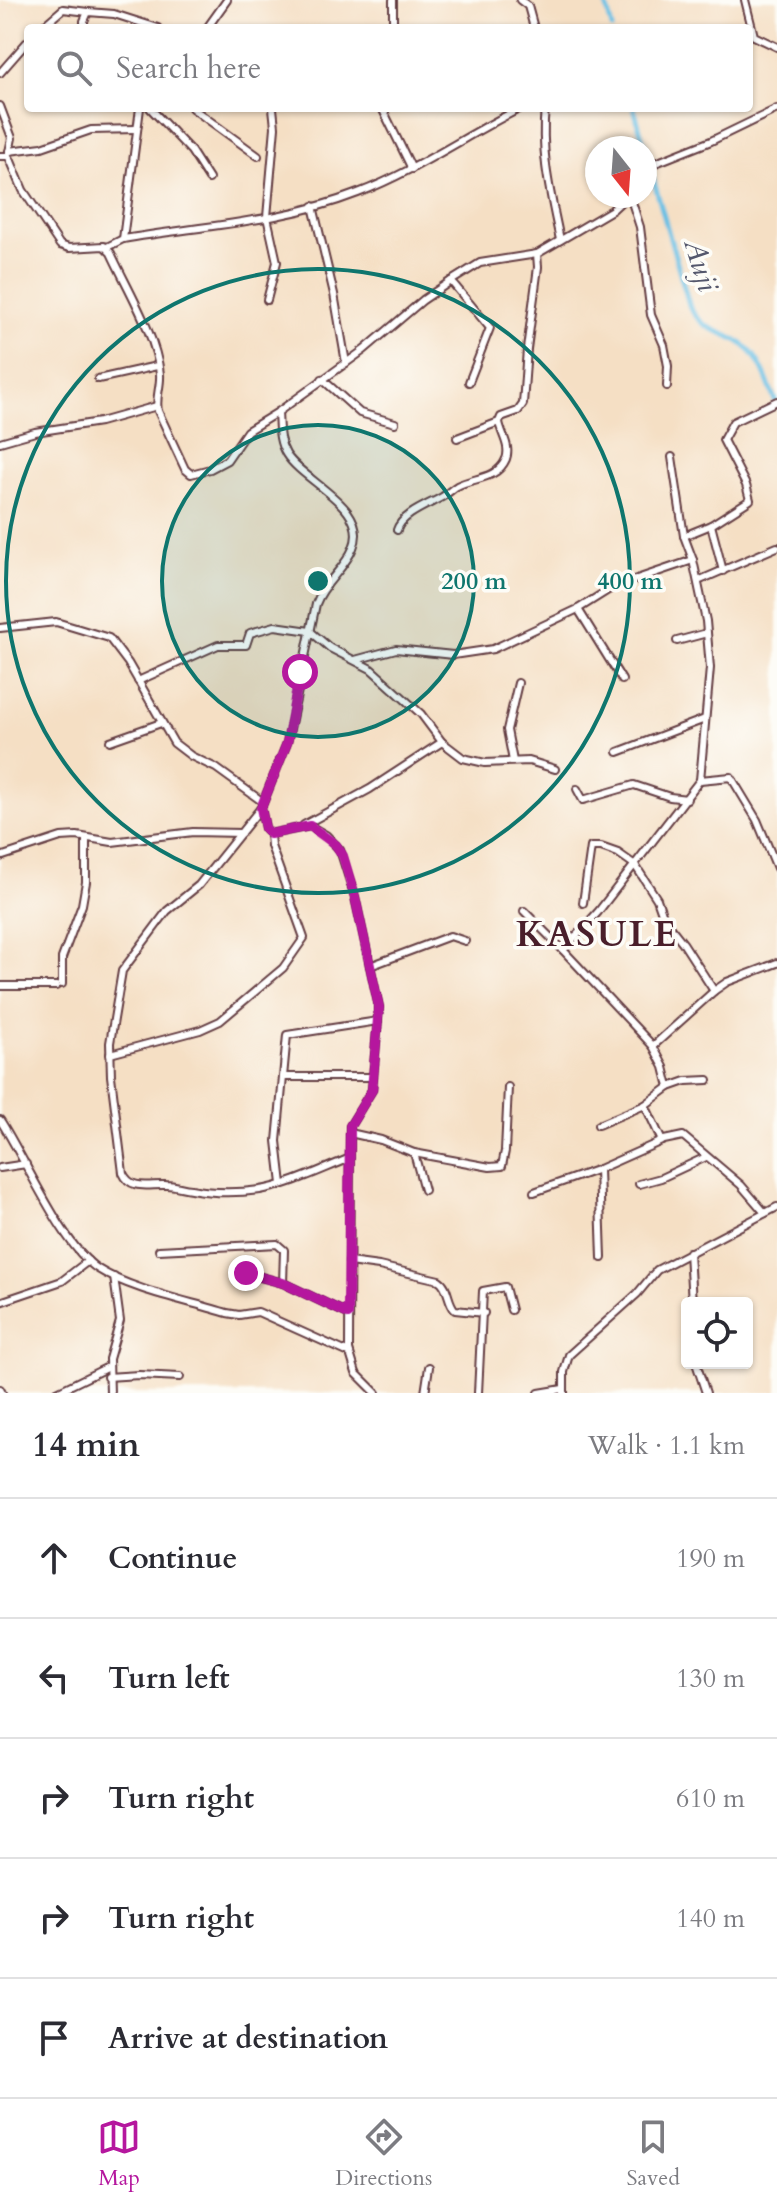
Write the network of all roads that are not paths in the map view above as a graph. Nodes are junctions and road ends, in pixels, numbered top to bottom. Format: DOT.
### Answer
graph roads {
  1 [pos="227,0"];
  2 [pos="520,0"];
  3 [pos="745,0"];
  4 [pos="391,1"];
  5 [pos="88,12"];
  6 [pos="46,24"];
  7 [pos="84,24"];
  8 [pos="145,24"];
  9 [pos="210,24"];
  10 [pos="393,24"];
  11 [pos="533,24"];
  12 [pos="749,24"];
  13 [pos="753,34"];
  14 [pos="24,46"];
  15 [pos="777,47"];
  16 [pos="0,73"];
  17 [pos="0,106"];
  18 [pos="777,109"];
  19 [pos="139,112"];
  20 [pos="154,112"];
  21 [pos="198,112"];
  22 [pos="273,112"];
  23 [pos="384,112"];
  24 [pos="514,112"];
  25 [pos="545,112"];
  26 [pos="136,129"];
  27 [pos="6,154"];
  28 [pos="258,156"];
  29 [pos="657,163"];
  30 [pos="412,169"];
  31 [pos="209,179"];
  32 [pos="313,206"];
  33 [pos="614,208"];
  34 [pos="633,208"];
  35 [pos="267,217"];
  36 [pos="123,239"];
  37 [pos="560,240"];
  38 [pos="107,247"];
  39 [pos="537,254"];
  40 [pos="451,281"];
  41 [pos="267,300"];
  42 [pos="346,363"];
  43 [pos="157,366"];
  44 [pos="98,379"];
  45 [pos="322,379"];
  46 [pos="469,382"];
  47 [pos="667,386"];
  48 [pos="775,402"];
  49 [pos="157,406"];
  50 [pos="278,412"];
  51 [pos="499,422"];
  52 [pos="395,423"];
  53 [pos="457,438"];
  54 [pos="0,442"];
  55 [pos="672,457"];
  56 [pos="711,525"];
  57 [pos="397,530"];
  58 [pos="684,536"];
  59 [pos="777,547"];
  60 [pos="693,560"];
  61 [pos="723,571"];
  62 [pos="698,581"];
  63 [pos="578,609"];
  64 [pos="0,628"];
  65 [pos="310,631"];
  66 [pos="707,633"];
  67 [pos="677,641"];
  68 [pos="355,660"];
  69 [pos="622,680"];
  70 [pos="138,681"];
  71 [pos="518,683"];
  72 [pos="705,719"];
  73 [pos="161,723"];
  74 [pos="110,741"];
  75 [pos="442,742"];
  76 [pos="618,752"];
  77 [pos="513,761"];
  78 [pos="555,769"];
  79 [pos="700,780"];
  80 [pos="577,789"];
  81 [pos="687,799"];
  82 [pos="262,805"];
  83 [pos="304,825"];
  84 [pos="241,833"];
  85 [pos="270,834"];
  86 [pos="86,838"];
  87 [pos="0,857"];
  88 [pos="635,865"];
  89 [pos="777,868"];
  90 [pos="583,903"];
  91 [pos="524,911"];
  92 [pos="465,941"];
  93 [pos="563,950"];
  94 [pos="777,963"];
  95 [pos="370,966"];
  96 [pos="0,986"];
  97 [pos="714,991"];
  98 [pos="378,1021"];
  99 [pos="653,1046"];
  100 [pos="110,1054"];
  101 [pos="283,1077"];
  102 [pos="373,1077"];
  103 [pos="708,1080"];
  104 [pos="508,1087"];
  105 [pos="669,1087"];
  106 [pos="645,1105"];
  107 [pos="0,1120"];
  108 [pos="598,1125"];
  109 [pos="350,1133"];
  110 [pos="662,1141"];
  111 [pos="414,1153"];
  112 [pos="706,1157"];
  113 [pos="348,1159"];
  114 [pos="26,1164"];
  115 [pos="0,1168"];
  116 [pos="599,1169"];
  117 [pos="282,1184"];
  118 [pos="639,1184"];
  119 [pos="424,1190"];
  120 [pos="534,1192"];
  121 [pos="777,1207"];
  122 [pos="765,1213"];
  123 [pos="159,1250"];
  124 [pos="689,1252"];
  125 [pos="602,1258"];
  126 [pos="88,1261"];
  127 [pos="349,1262"];
  128 [pos="246,1273"];
  129 [pos="114,1277"];
  130 [pos="283,1283"];
  131 [pos="692,1297"];
  132 [pos="0,1302"];
  133 [pos="511,1310"];
  134 [pos="484,1313"];
  135 [pos="348,1314"];
  136 [pos="349,1353"];
  137 [pos="108,1367"];
  138 [pos="429,1367"];
  139 [pos="698,1369"];
  140 [pos="107,1377"];
  141 [pos="180,1377"];
  142 [pos="563,1391"];
  143 [pos="55,1393"];
  144 [pos="110,1393"];
  145 [pos="376,1393"];
  146 [pos="425,1393"];
  147 [pos="478,1393"];
  148 [pos="539,1393"];
  149 [pos="706,1393"];
  1 -- 9 [label="street"];
  2 -- 11 [label="street"];
  3 -- 12 [label="street"];
  4 -- 10 [label="street"];
  5 -- 6 [label="street"];
  5 -- 7 [label="street"];
  5 -- 8 [label="street"];
  13 -- 15 [label="street"];
  14 -- 16 [label="street"];
  17 -- 27 [label="street"];
  18 -- 29 [label="street"];
  19 -- 26 [label="street"];
  20 -- 31 [label="street"];
  21 -- 28 [label="street"];
  22 -- 35 [label="street"];
  23 -- 30 [label="street"];
  24 -- 30 [label="street"];
  25 -- 37 [label="street"];
  26 -- 27 [label="street"];
  26 -- 36 [label="street"];
  27 -- 38 [label="street"];
  30 -- 32 [label="street"];
  32 -- 35 [label="street"];
  32 -- 42 [label="street"];
  33 -- 37 [label="street"];
  34 -- 47 [label="street"];
  35 -- 36 [label="street"];
  35 -- 41 [label="street"];
  36 -- 38 [label="street"];
  37 -- 39 [label="street"];
  38 -- 43 [label="street"];
  39 -- 40 [label="street"];
  39 -- 51 [label="street"];
  40 -- 42 [label="street"];
  40 -- 46 [label="street"];
  42 -- 45 [label="street"];
  43 -- 44 [label="street"];
  43 -- 49 [label="street"];
  45 -- 50 [label="street"];
  45 -- 52 [label="street"];
  48 -- 56 [label="street"];
  49 -- 50 [label="street"];
  49 -- 54 [label="street"];
  50 -- 65 [label="street"];
  51 -- 53 [label="street"];
  51 -- 57 [label="street"];
  55 -- 58 [label="street"];
  56 -- 58 [label="street"];
  56 -- 61 [label="street"];
  58 -- 60 [label="street"];
  59 -- 61 [label="street"];
  60 -- 62 [label="street"];
  60 -- 63 [label="street"];
  61 -- 62 [label="street"];
  62 -- 66 [label="street"];
  63 -- 68 [label="street"];
  63 -- 69 [label="street"];
  64 -- 70 [label="street"];
  65 -- 68 [label="street"];
  65 -- 70 [label="street"];
  65 -- 82 [label="street"];
  66 -- 67 [label="street"];
  66 -- 72 [label="street"];
  68 -- 75 [label="street"];
  70 -- 73 [label="street"];
  71 -- 77 [label="street"];
  72 -- 76 [label="street"];
  72 -- 79 [label="street"];
  73 -- 74 [label="street"];
  73 -- 82 [label="street"];
  75 -- 77 [label="street"];
  75 -- 83 [label="street"];
  77 -- 78 [label="street"];
  79 -- 81 [label="street"];
  79 -- 89 [label="street"];
  80 -- 81 [label="street"];
  81 -- 88 [label="street"];
  82 -- 84 [label="street"];
  82 -- 85 [label="street"];
  83 -- 85 [label="street"];
  83 -- 95 [label="street"];
  84 -- 86 [label="street"];
  84 -- 100 [label="street"];
  85 -- 100 [label="street"];
  86 -- 87 [label="street"];
  86 -- 96 [label="street"];
  88 -- 90 [label="street"];
  88 -- 93 [label="street"];
  88 -- 97 [label="street"];
  91 -- 93 [label="street"];
  92 -- 95 [label="street"];
  93 -- 99 [label="street"];
  94 -- 97 [label="street"];
  95 -- 98 [label="street"];
  97 -- 99 [label="street"];
  98 -- 101 [label="street"];
  98 -- 102 [label="street"];
  99 -- 105 [label="street"];
  100 -- 117 [label="street"];
  101 -- 102 [label="street"];
  101 -- 117 [label="street"];
  102 -- 109 [label="street"];
  103 -- 105 [label="street"];
  104 -- 111 [label="street"];
  105 -- 106 [label="street"];
  106 -- 108 [label="street"];
  106 -- 110 [label="street"];
  107 -- 114 [label="street"];
  109 -- 111 [label="street"];
  109 -- 113 [label="street"];
  110 -- 112 [label="street"];
  110 -- 116 [label="street"];
  111 -- 119 [label="street"];
  112 -- 118 [label="street"];
  112 -- 122 [label="street"];
  113 -- 117 [label="street"];
  113 -- 127 [label="street"];
  114 -- 115 [label="street"];
  114 -- 126 [label="street"];
  116 -- 120 [label="street"];
  116 -- 125 [label="street"];
  121 -- 122 [label="street"];
  122 -- 124 [label="street"];
  123 -- 130 [label="street"];
  124 -- 131 [label="street"];
  124 -- 142 [label="street"];
  126 -- 129 [label="street"];
  126 -- 132 [label="street"];
  127 -- 134 [label="street"];
  127 -- 135 [label="street"];
  128 -- 130 [label="street"];
  129 -- 136 [label="street"];
  129 -- 137 [label="street"];
  130 -- 135 [label="street"];
  133 -- 134 [label="street"];
  134 -- 147 [label="street"];
  135 -- 136 [label="street"];
  136 -- 145 [label="street"];
  137 -- 140 [label="street"];
  137 -- 143 [label="street"];
  138 -- 146 [label="street"];
  139 -- 149 [label="street"];
  140 -- 141 [label="street"];
  140 -- 144 [label="street"];
  142 -- 148 [label="street"];
}
